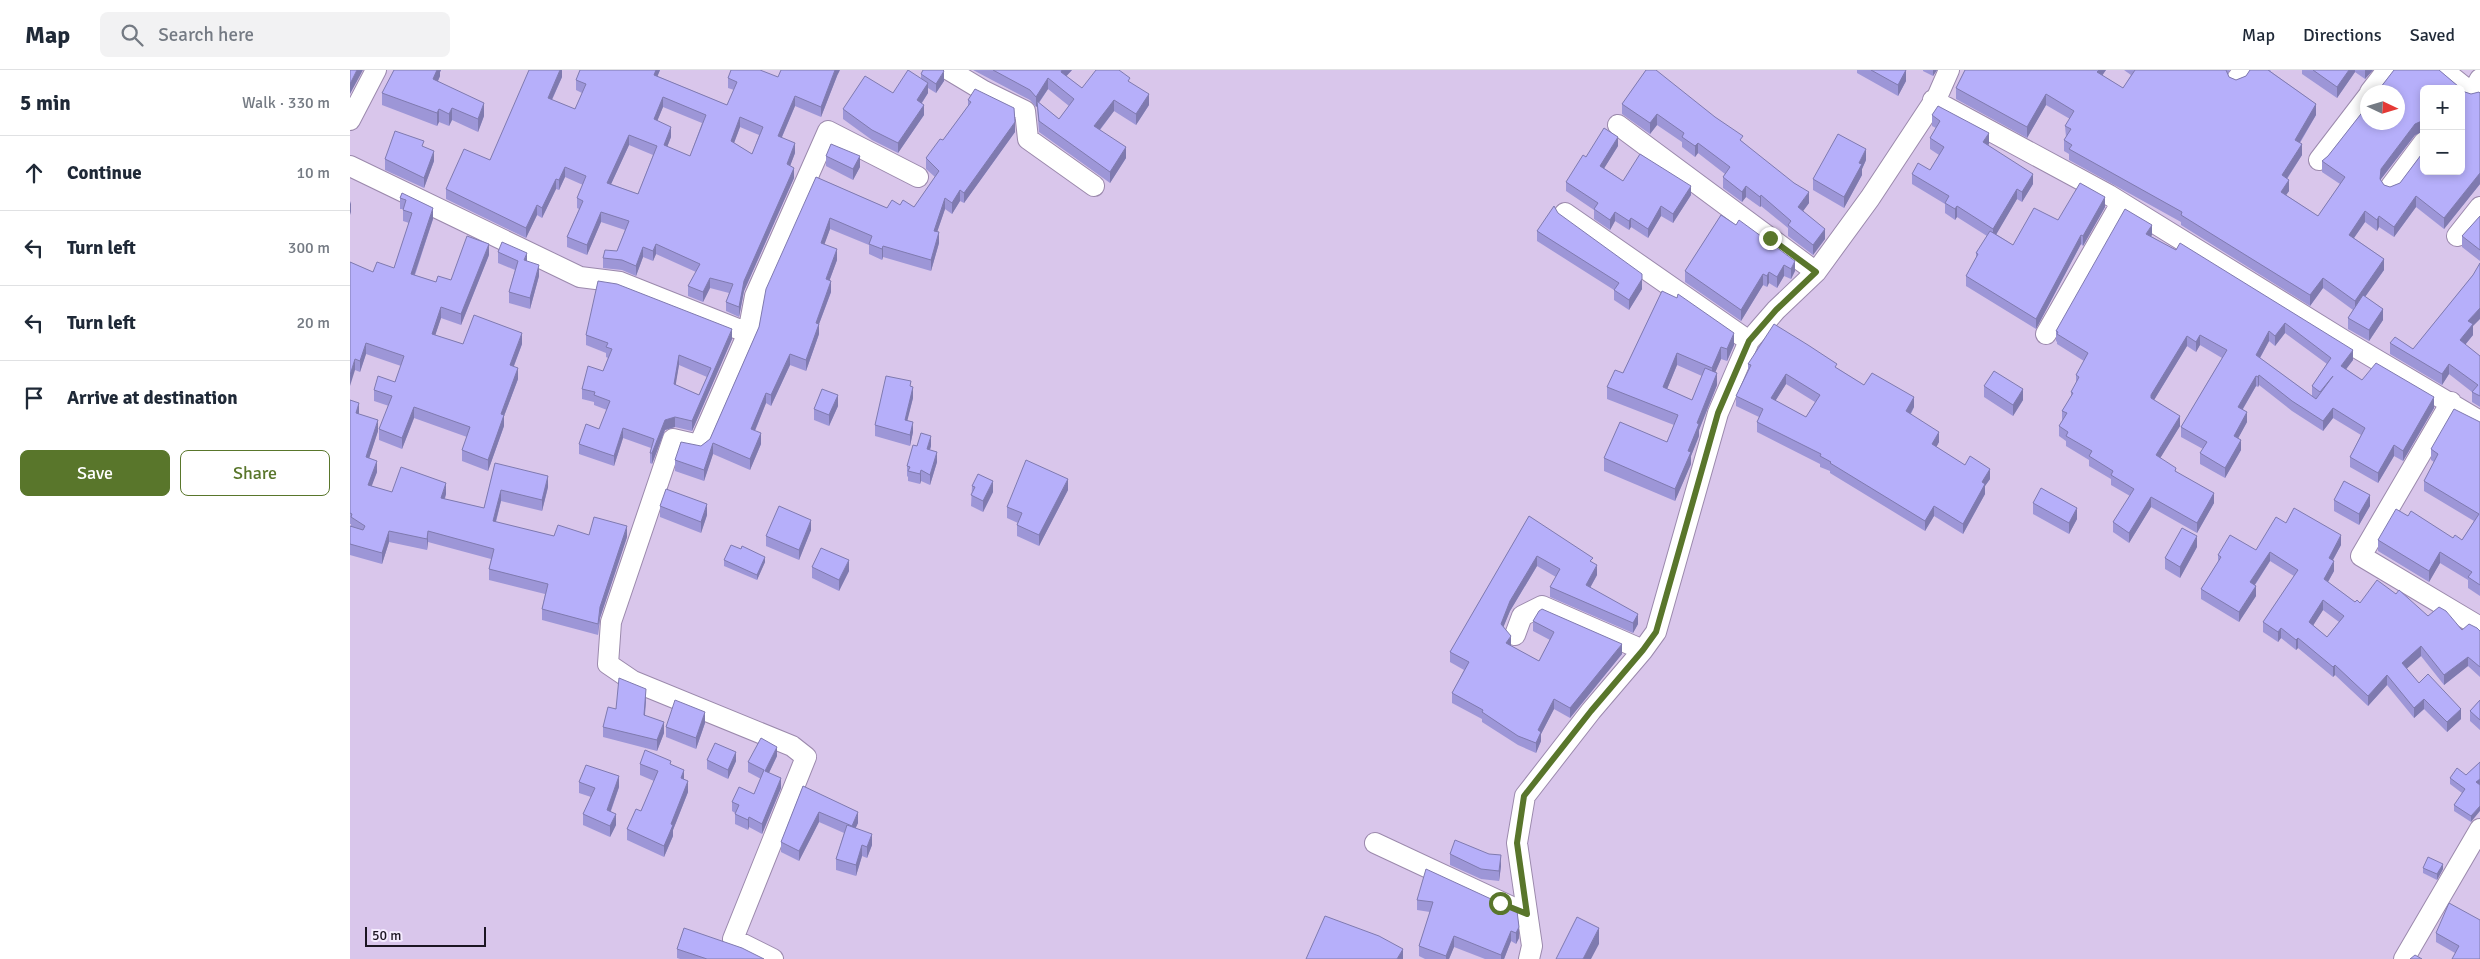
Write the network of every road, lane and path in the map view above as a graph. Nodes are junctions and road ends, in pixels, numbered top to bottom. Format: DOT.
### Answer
graph roads {
  1 [pos="376,70"];
  2 [pos="949,70"];
  3 [pos="1949,70"];
  4 [pos="2387,70"];
  5 [pos="2443,70"];
  6 [pos="2375,85"];
  7 [pos="2471,89"];
  8 [pos="1933,100"];
  9 [pos="2360,106"];
  10 [pos="350,120"];
  11 [pos="1618,125"];
  12 [pos="2420,147"];
  13 [pos="2319,160"];
  14 [pos="350,166"];
  15 [pos="918,177"];
  16 [pos="1094,186"];
  17 [pos="2391,186"];
  18 [pos="2121,203"];
  19 [pos="2480,207"];
  20 [pos="1565,212"];
  21 [pos="2457,236"];
  22 [pos="1816,272"];
  23 [pos="748,333"];
  24 [pos="2046,334"];
  25 [pos="1749,341"];
  26 [pos="2452,402"];
  27 [pos="2480,421"];
  28 [pos="2480,627"];
  29 [pos="1515,635"];
  30 [pos="1643,650"];
  31 [pos="2480,829"];
  32 [pos="1375,842"];
  33 [pos="1527,914"];
  34 [pos="773,959"];
  35 [pos="1529,959"];
  36 [pos="2404,959"];
  1 -- 10 [label="street"];
  2 -- 16 [label="street"];
  3 -- 8 [label="street"];
  4 -- 6 [label="street"];
  5 -- 7 [label="street"];
  8 -- 18 [label="street"];
  8 -- 22 [label="street"];
  9 -- 13 [label="street"];
  11 -- 22 [label="street"];
  12 -- 17 [label="street"];
  14 -- 23 [label="street"];
  15 -- 23 [label="street"];
  18 -- 24 [label="street"];
  18 -- 26 [label="street"];
  19 -- 21 [label="street"];
  20 -- 25 [label="street"];
  22 -- 25 [label="street"];
  23 -- 34 [label="street"];
  25 -- 30 [label="street"];
  26 -- 27 [label="street"];
  26 -- 28 [label="street"];
  29 -- 30 [label="street"];
  30 -- 33 [label="street"];
  31 -- 36 [label="street"];
  32 -- 33 [label="street"];
  33 -- 35 [label="street"];
}
